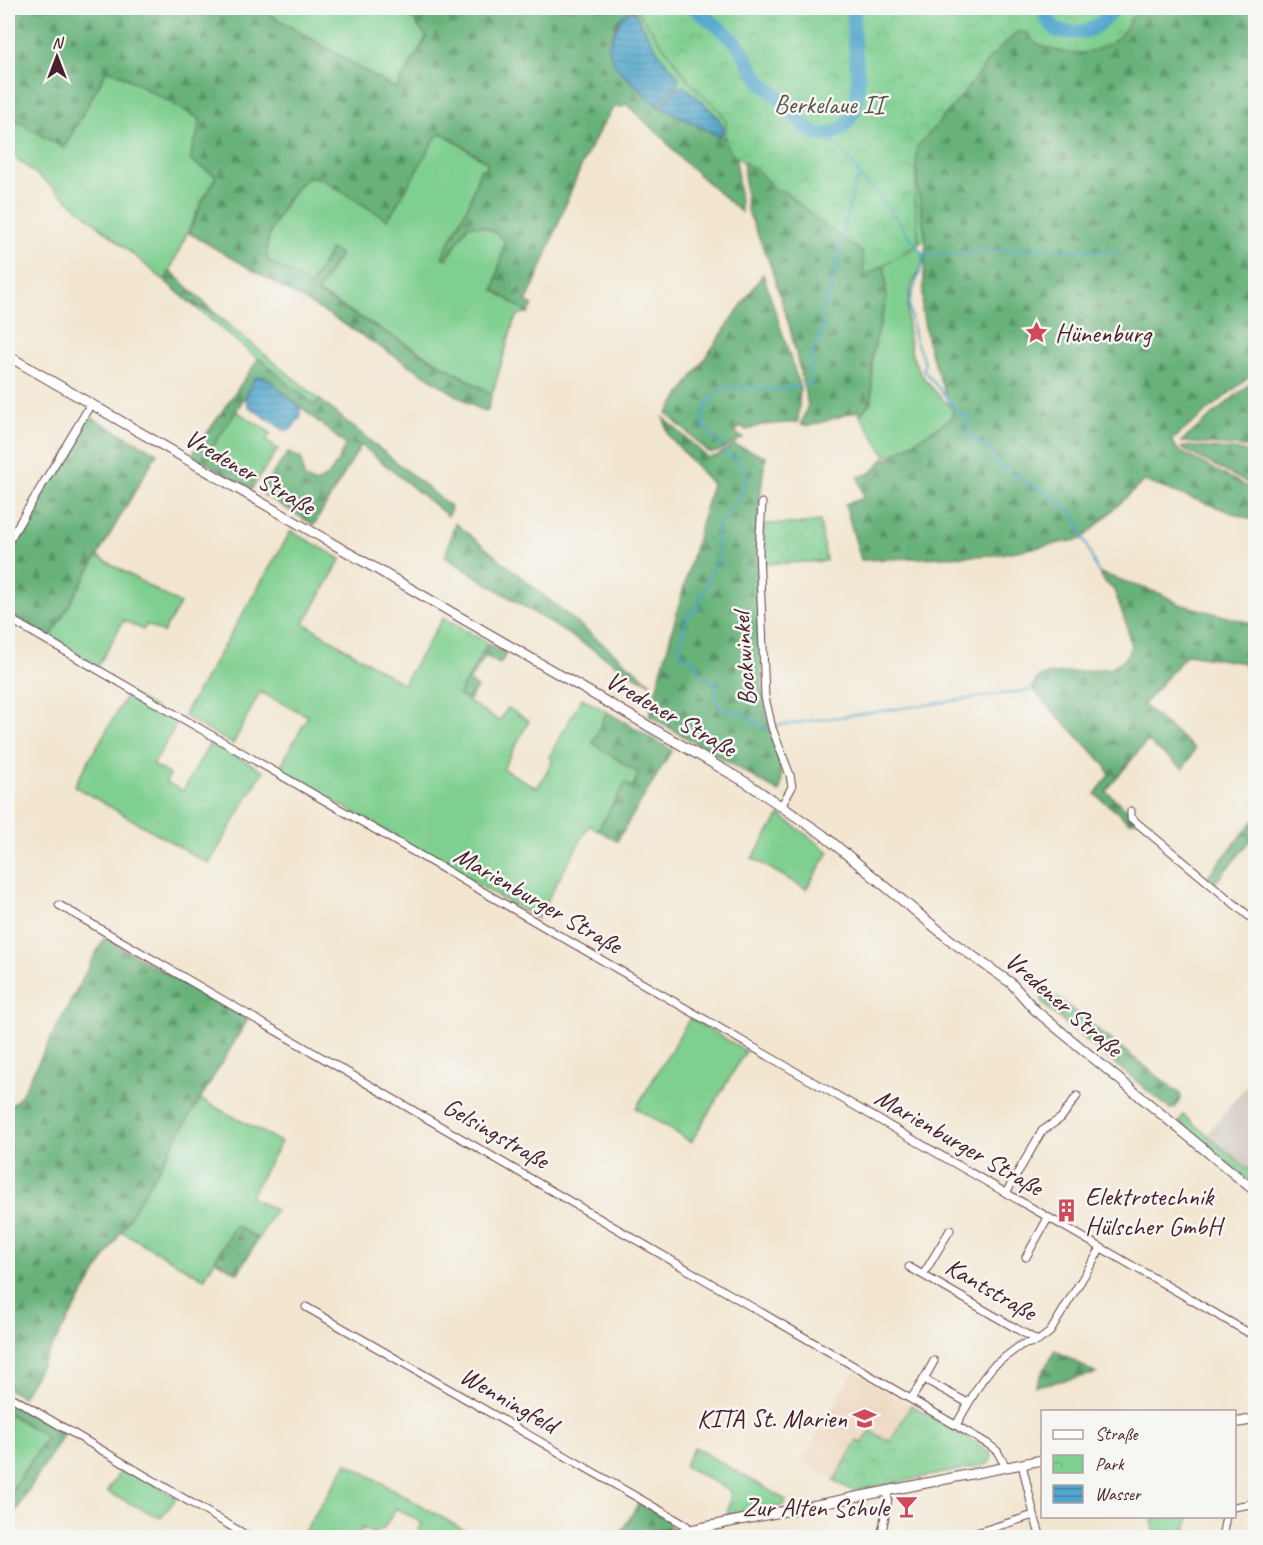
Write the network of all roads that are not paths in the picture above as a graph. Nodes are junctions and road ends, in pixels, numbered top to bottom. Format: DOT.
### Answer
graph roads {
  1 [pos="8,356"];
  2 [pos="91,404"];
  3 [pos="762,503"];
  4 [pos="8,542"];
  5 [pos="8,618"];
  6 [pos="782,805"];
  7 [pos="1131,811"];
  8 [pos="59,905"];
  9 [pos="1256,921"];
  10 [pos="1077,1096"];
  11 [pos="1256,1192"];
  12 [pos="1006,1193"];
  13 [pos="1048,1218"];
  14 [pos="950,1230"];
  15 [pos="1101,1248"];
  16 [pos="1026,1257"];
  17 [pos="909,1267"];
  18 [pos="923,1275"];
  19 [pos="306,1307"];
  20 [pos="1256,1337"];
  21 [pos="1038,1341"];
  22 [pos="934,1362"];
  23 [pos="924,1379"];
  24 [pos="8,1395"];
  25 [pos="911,1399"];
  26 [pos="968,1403"];
  27 [pos="1256,1419"];
  28 [pos="1236,1423"];
  29 [pos="956,1425"];
  30 [pos="1041,1460"];
  31 [pos="1022,1464"];
  32 [pos="1006,1467"];
  33 [pos="887,1491"];
  34 [pos="1256,1503"];
  35 [pos="1236,1507"];
  36 [pos="1034,1515"];
  37 [pos="1226,1518"];
  38 [pos="683,1533"];
  39 [pos="251,1538"];
  40 [pos="650,1538"];
  41 [pos="881,1538"];
  42 [pos="960,1538"];
  43 [pos="1041,1538"];
  44 [pos="1222,1538"];
  1 -- 2 [label="street, Vredener Straße"];
  2 -- 4 [label="street"];
  2 -- 6 [label="street, Vredener Straße"];
  3 -- 6 [label="street, Bockwinkel"];
  5 -- 12 [label="street, Marienburger Straße"];
  6 -- 11 [label="street, Vredener Straße"];
  7 -- 9 [label="street"];
  8 -- 25 [label="street, Gelsingstraße"];
  10 -- 12 [label="street"];
  12 -- 13 [label="street, Marienburger Straße"];
  13 -- 15 [label="street, Marienburger Straße"];
  13 -- 16 [label="street, Marienburger Straße"];
  14 -- 18 [label="street, Kantstraße"];
  15 -- 20 [label="street, Marienburger Straße"];
  15 -- 21 [label="street"];
  17 -- 18 [label="street, Kantstraße"];
  18 -- 21 [label="street, Kantstraße"];
  19 -- 38 [label="street, Wenningfeld"];
  21 -- 26 [label="street"];
  22 -- 23 [label="street"];
  23 -- 25 [label="street"];
  23 -- 26 [label="street"];
  24 -- 39 [label="street"];
  25 -- 29 [label="street, Gelsingstraße"];
  26 -- 29 [label="street"];
  27 -- 28 [label="street"];
  29 -- 32 [label="street, Gelsingstraße"];
  30 -- 31 [label="street"];
  31 -- 32 [label="street"];
  31 -- 36 [label="street"];
  32 -- 33 [label="street"];
  33 -- 38 [label="street"];
  33 -- 41 [label="street"];
  34 -- 35 [label="street"];
  36 -- 42 [label="street"];
  36 -- 43 [label="street"];
  37 -- 44 [label="street"];
  38 -- 40 [label="street"];
}
